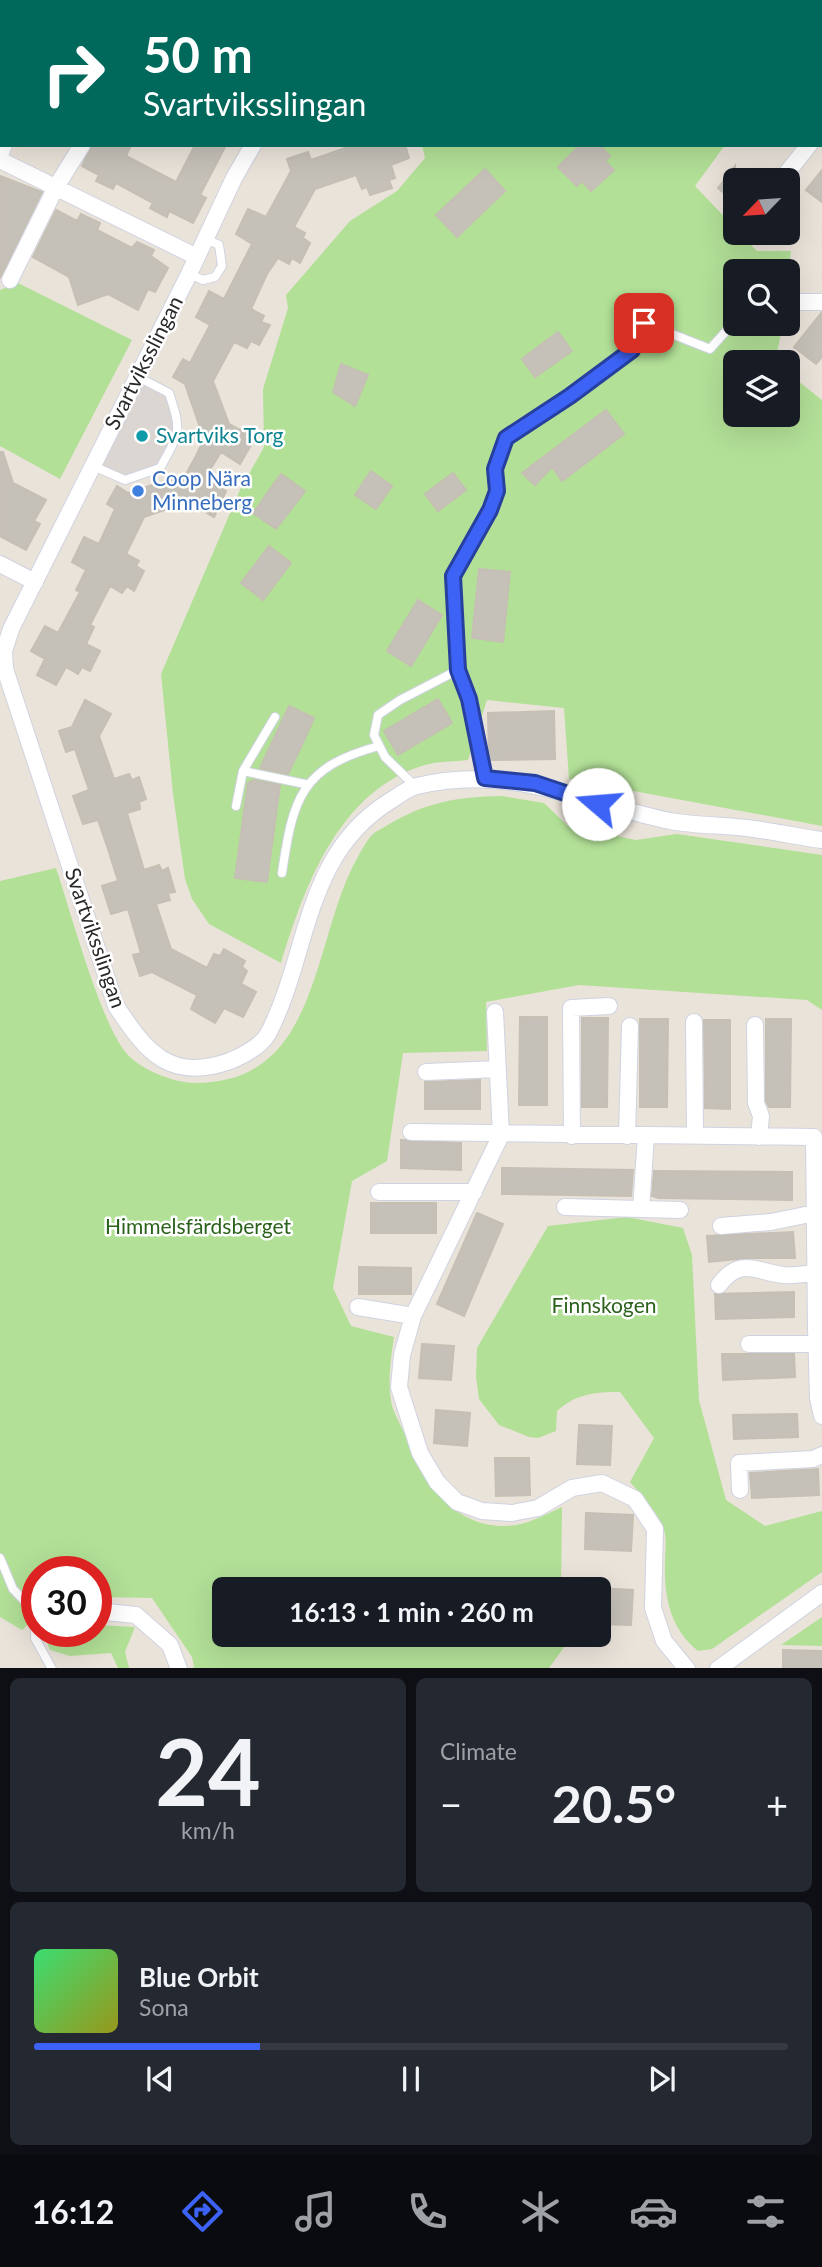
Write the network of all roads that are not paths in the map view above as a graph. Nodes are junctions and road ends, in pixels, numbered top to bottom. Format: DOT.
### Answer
graph roads {
  1 [pos="81,147"];
  2 [pos="252,147"];
  3 [pos="807,147"];
  4 [pos="0,157"];
  5 [pos="791,168"];
  6 [pos="56,187"];
  7 [pos="206,239"];
  8 [pos="197,257"];
  9 [pos="189,274"];
  10 [pos="10,280"];
  11 [pos="800,302"];
  12 [pos="822,302"];
  13 [pos="723,334"];
  14 [pos="136,376"];
  15 [pos="93,466"];
  16 [pos="0,564"];
  17 [pos="34,582"];
  18 [pos="458,670"];
  19 [pos="275,718"];
  20 [pos="379,746"];
  21 [pos="243,771"];
  22 [pos="485,778"];
  23 [pos="306,785"];
  24 [pos="415,786"];
  25 [pos="236,806"];
  26 [pos="822,841"];
  27 [pos="282,873"];
  28 [pos="609,1006"];
  29 [pos="495,1012"];
  30 [pos="694,1022"];
  31 [pos="755,1025"];
  32 [pos="630,1026"];
  33 [pos="498,1069"];
  34 [pos="426,1072"];
  35 [pos="818,1130"];
  36 [pos="411,1132"];
  37 [pos="501,1135"];
  38 [pos="572,1136"];
  39 [pos="627,1136"];
  40 [pos="646,1136"];
  41 [pos="695,1136"];
  42 [pos="759,1137"];
  43 [pos="379,1192"];
  44 [pos="474,1192"];
  45 [pos="565,1207"];
  46 [pos="641,1209"];
  47 [pos="680,1210"];
  48 [pos="815,1213"];
  49 [pos="721,1226"];
  50 [pos="819,1252"];
  51 [pos="816,1273"];
  52 [pos="719,1285"];
  53 [pos="358,1307"];
  54 [pos="413,1316"];
  55 [pos="817,1343"];
  56 [pos="750,1344"];
  57 [pos="822,1416"];
  58 [pos="822,1455"];
  59 [pos="740,1490"];
  60 [pos="0,1558"];
  61 [pos="822,1593"];
  62 [pos="21,1597"];
  63 [pos="112,1613"];
  64 [pos="40,1647"];
  65 [pos="52,1668"];
  66 [pos="179,1668"];
  67 [pos="687,1668"];
  68 [pos="718,1668"];
  1 -- 6 [label="street"];
  2 -- 7 [label="street, Svartviksslingan"];
  3 -- 5 [label="street"];
  4 -- 6 [label="street"];
  6 -- 8 [label="street"];
  6 -- 10 [label="street"];
  7 -- 8 [label="street, Svartviksslingan"];
  7 -- 9 [label="lane"];
  8 -- 9 [label="street, Svartviksslingan"];
  9 -- 14 [label="street, Svartviksslingan"];
  11 -- 12 [label="street"];
  13 -- 18 [label="lane"];
  14 -- 15 [label="street, Svartviksslingan"];
  14 -- 15 [label="lane"];
  15 -- 17 [label="street, Svartviksslingan"];
  16 -- 17 [label="street"];
  17 -- 24 [label="street, Svartviksslingan"];
  18 -- 20 [label="lane"];
  18 -- 22 [label="lane"];
  19 -- 21 [label="lane"];
  20 -- 23 [label="lane"];
  20 -- 24 [label="lane"];
  21 -- 23 [label="lane"];
  21 -- 25 [label="lane"];
  22 -- 24 [label="street, Svartviksslingan"];
  22 -- 26 [label="street, Svartviksslingan"];
  23 -- 27 [label="lane"];
  28 -- 38 [label="street"];
  29 -- 33 [label="street"];
  30 -- 41 [label="street"];
  31 -- 42 [label="street"];
  32 -- 39 [label="street"];
  33 -- 34 [label="street"];
  33 -- 37 [label="street"];
  35 -- 42 [label="street"];
  35 -- 48 [label="street"];
  36 -- 37 [label="street"];
  37 -- 38 [label="street"];
  37 -- 44 [label="street"];
  38 -- 39 [label="street"];
  39 -- 40 [label="street"];
  40 -- 41 [label="street"];
  40 -- 46 [label="street"];
  41 -- 42 [label="street"];
  43 -- 44 [label="street"];
  44 -- 54 [label="street"];
  45 -- 46 [label="street"];
  46 -- 47 [label="street"];
  48 -- 49 [label="street"];
  48 -- 50 [label="street"];
  50 -- 51 [label="street"];
  51 -- 52 [label="street"];
  51 -- 55 [label="street"];
  53 -- 54 [label="street"];
  54 -- 67 [label="street"];
  55 -- 56 [label="street"];
  55 -- 57 [label="street"];
  58 -- 59 [label="street"];
  60 -- 62 [label="lane"];
  61 -- 68 [label="street"];
  63 -- 66 [label="street"];
  64 -- 65 [label="lane"];
}
